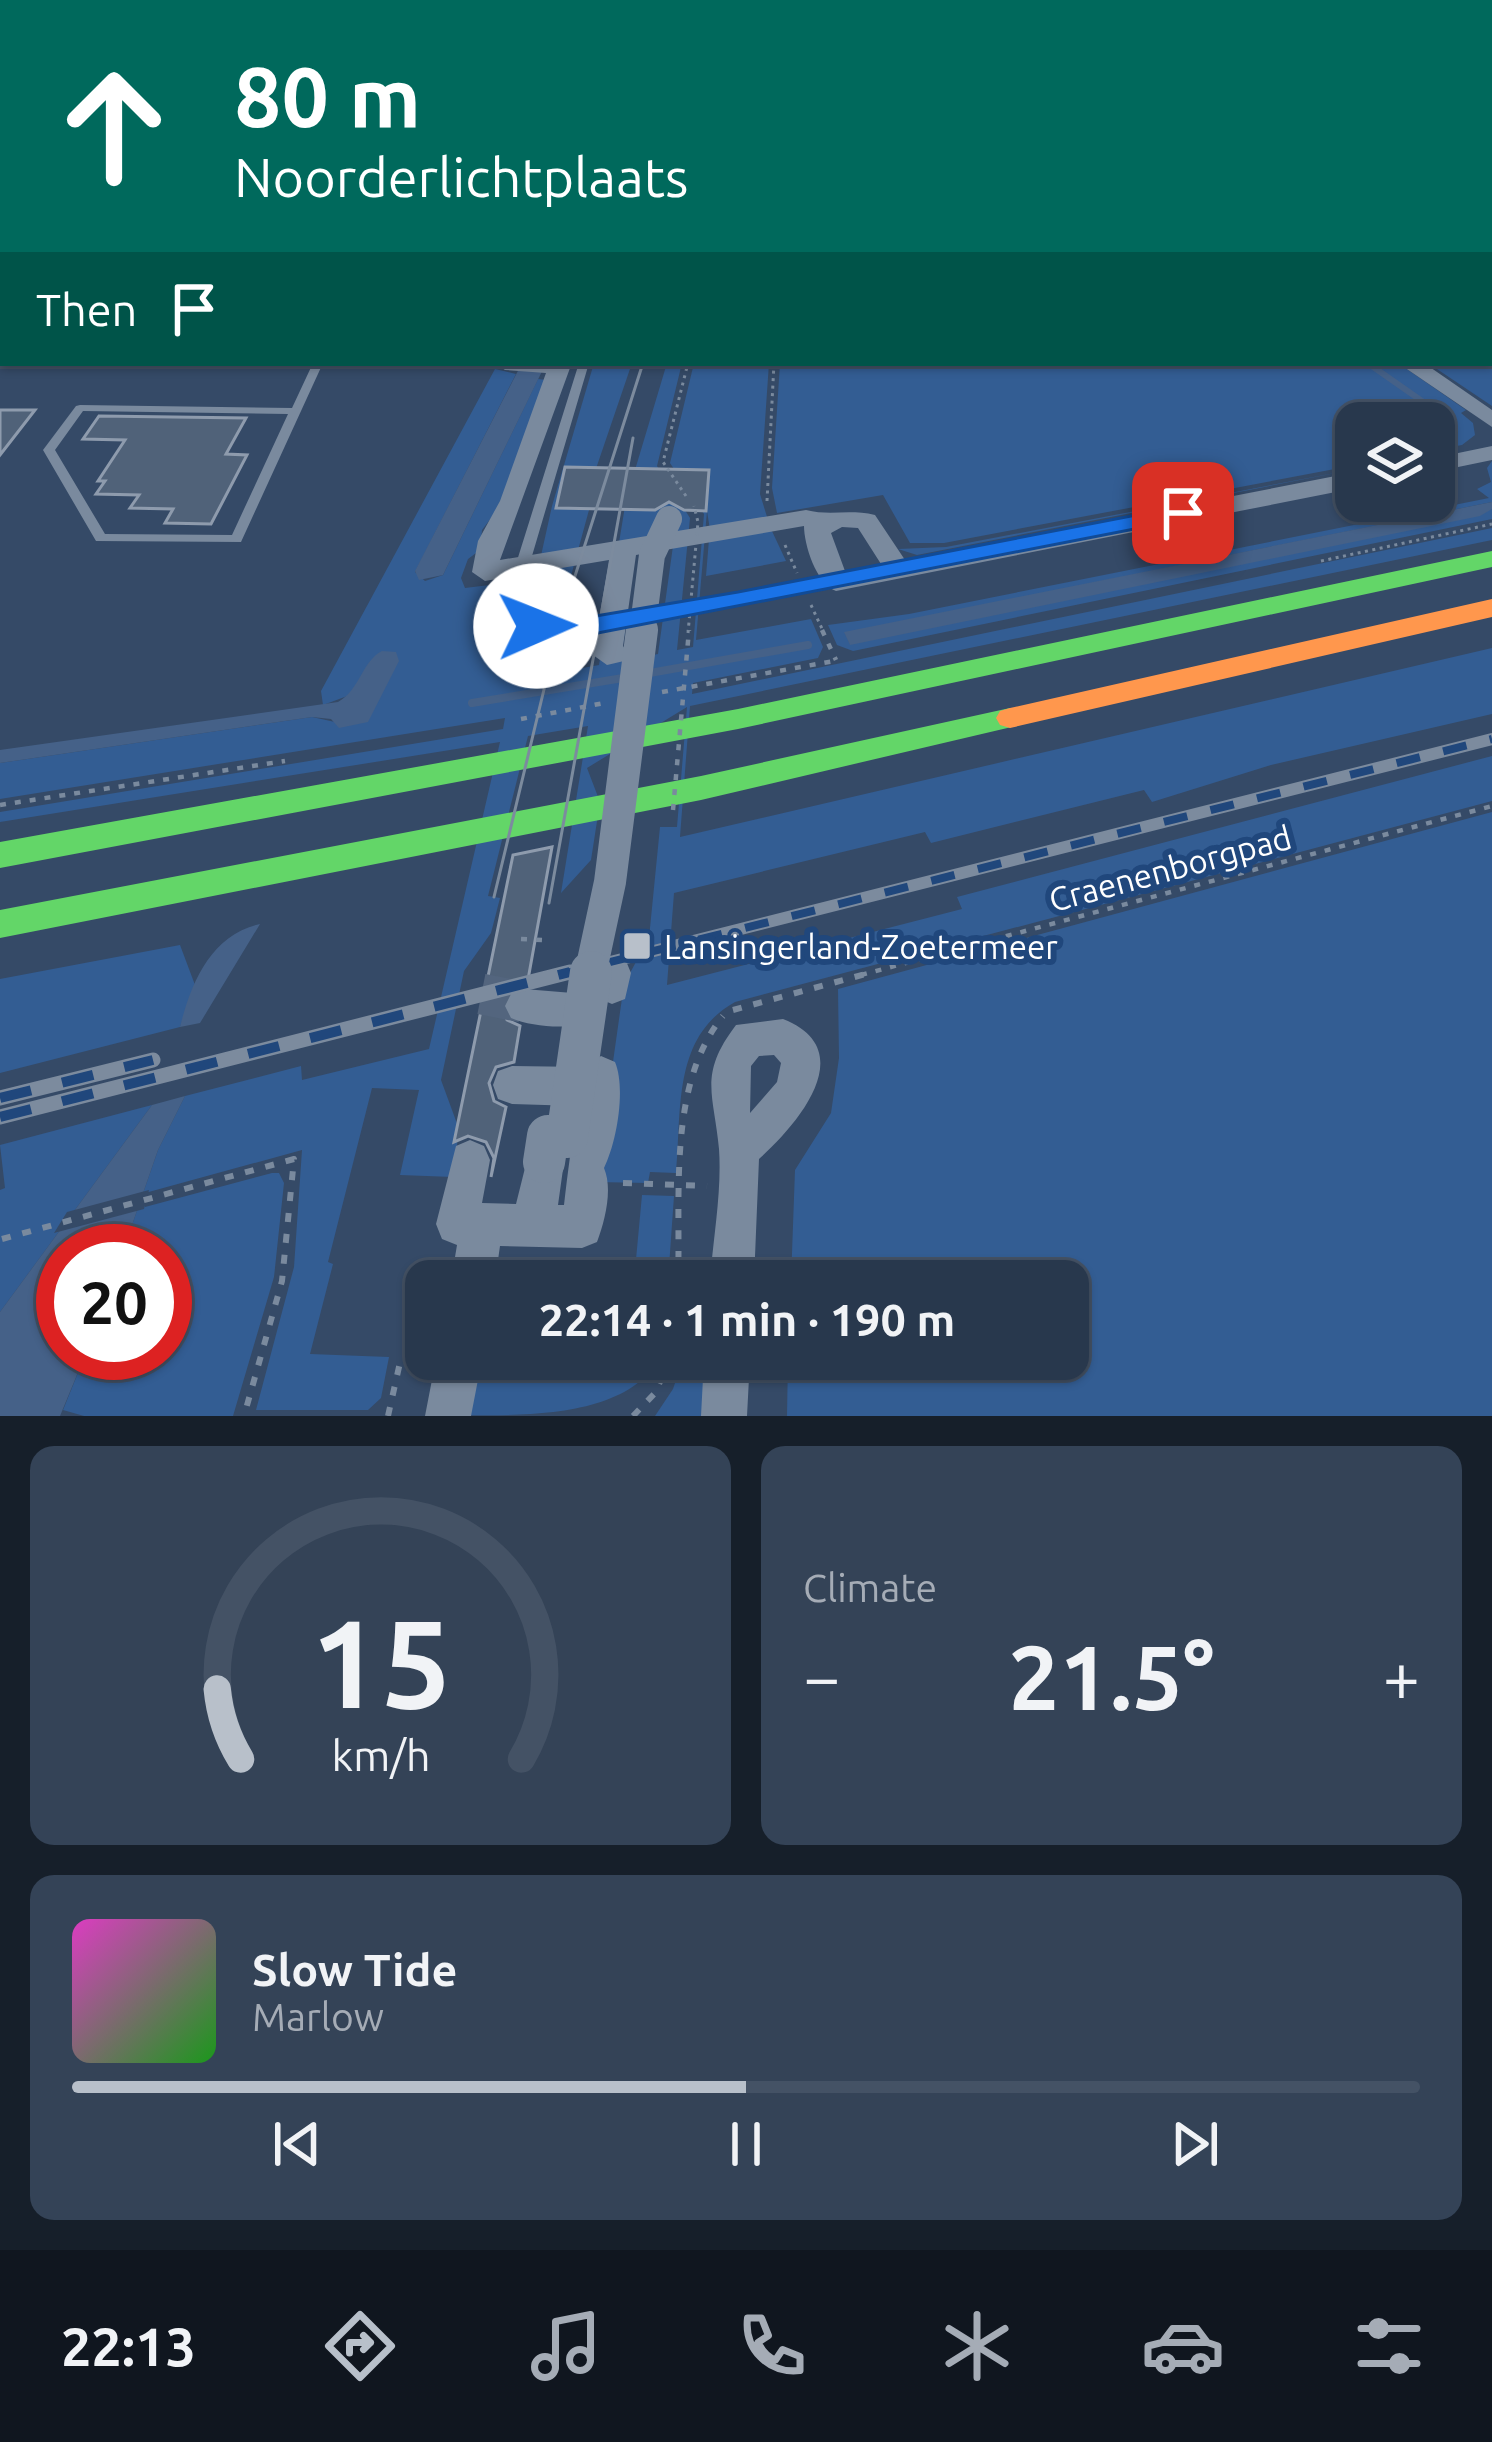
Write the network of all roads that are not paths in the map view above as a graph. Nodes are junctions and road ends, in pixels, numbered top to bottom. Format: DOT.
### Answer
graph roads {
  1 [pos="317,366"];
  2 [pos="535,366"];
  3 [pos="583,366"];
  4 [pos="1413,366"];
  5 [pos="295,411"];
  6 [pos="1492,420"];
  7 [pos="1492,453"];
  8 [pos="1455,461"];
  9 [pos="1335,484"];
  10 [pos="823,524"];
  11 [pos="672,528"];
  12 [pos="624,549"];
  13 [pos="1492,559"];
  14 [pos="522,566"];
  15 [pos="897,568"];
  16 [pos="836,582"];
  17 [pos="1492,608"];
  18 [pos="612,622"];
  19 [pos="614,654"];
  20 [pos="620,808"];
  21 [pos="673,810"];
  22 [pos="0,855"];
  23 [pos="0,928"];
  24 [pos="588,995"];
  25 [pos="524,1006"];
  26 [pos="512,1085"];
  27 [pos="552,1086"];
  28 [pos="470,1160"];
  29 [pos="738,1167"];
  30 [pos="542,1171"];
  31 [pos="591,1174"];
  32 [pos="482,1225"];
  33 [pos="534,1226"];
  34 [pos="476,1260"];
  35 [pos="733,1260"];
  36 [pos="455,1380"];
  37 [pos="727,1380"];
  38 [pos="448,1416"];
  39 [pos="724,1416"];
  1 -- 5 [label="lane"];
  2 -- 14 [label="street"];
  3 -- 14 [label="lane"];
  4 -- 6 [label="street"];
  5 -- 5 [label="lane"];
  7 -- 8 [label="street"];
  9 -- 15 [label="street"];
  10 -- 11 [label="street"];
  10 -- 15 [label="street"];
  10 -- 16 [label="street"];
  11 -- 12 [label="street"];
  11 -- 20 [label="street, bridge"];
  12 -- 14 [label="street"];
  12 -- 18 [label="street"];
  13 -- 22 [label="highway"];
  14 -- 18 [label="lane"];
  15 -- 16 [label="street"];
  16 -- 18 [label="lane"];
  17 -- 23 [label="highway"];
  18 -- 19 [label="street"];
  20 -- 21 [label="street"];
  20 -- 24 [label="street, bridge"];
  24 -- 25 [label="street"];
  24 -- 27 [label="street"];
  24 -- 30 [label="street, bridge"];
  26 -- 27 [label="street"];
  27 -- 31 [label="street"];
  28 -- 32 [label="street"];
  29 -- 35 [label="street"];
  30 -- 31 [label="street"];
  30 -- 33 [label="street"];
  31 -- 33 [label="street"];
  32 -- 33 [label="street"];
  32 -- 34 [label="street"];
  36 -- 38 [label="street"];
  37 -- 39 [label="street"];
}
